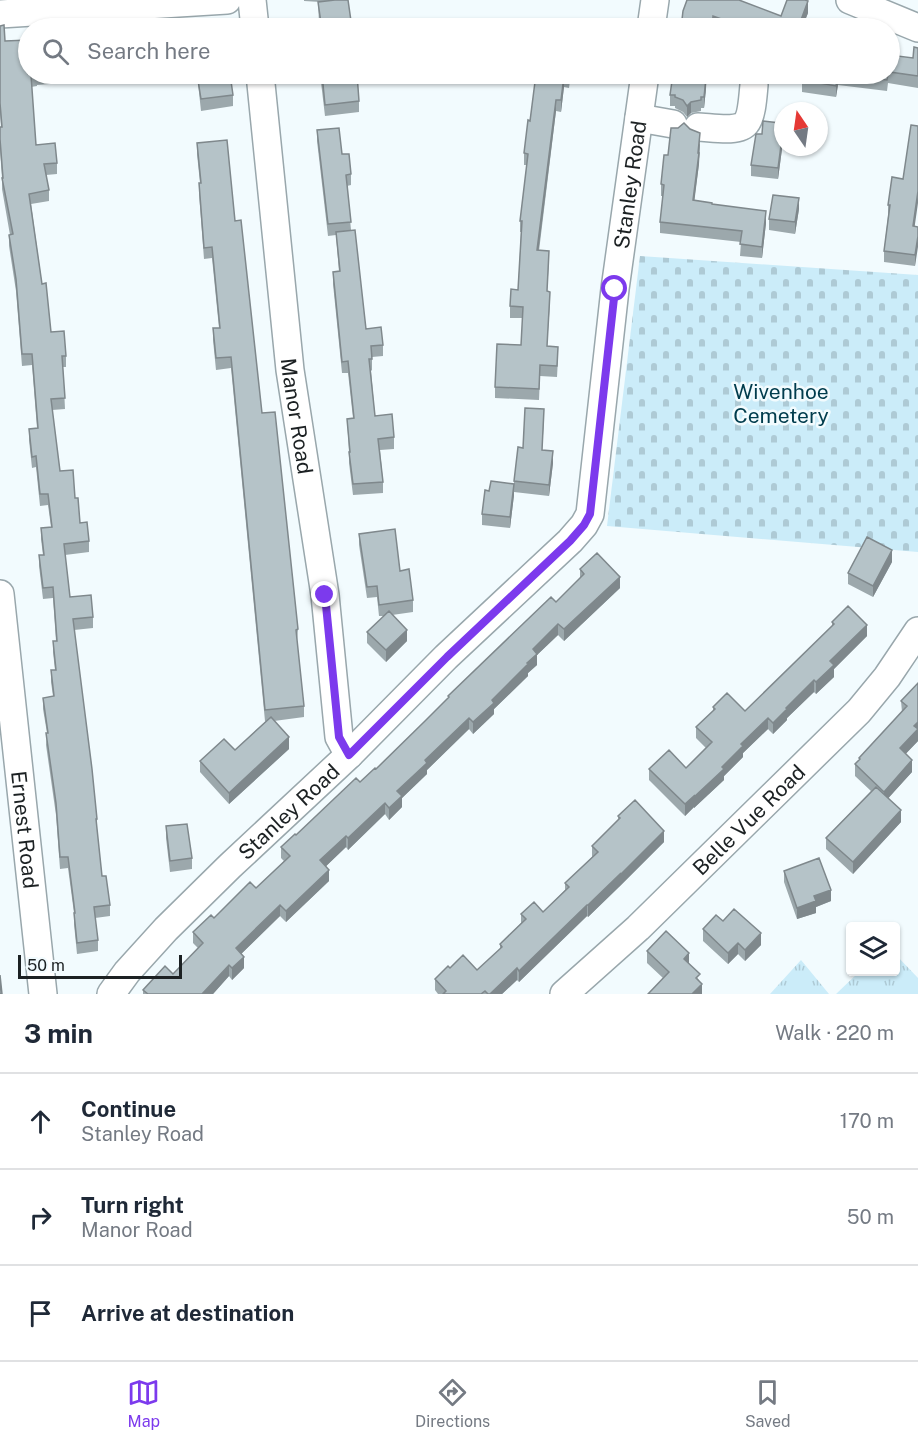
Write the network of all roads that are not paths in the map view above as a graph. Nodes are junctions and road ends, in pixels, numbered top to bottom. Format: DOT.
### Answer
graph roads {
  1 [pos="227,0"];
  2 [pos="252,0"];
  3 [pos="655,0"];
  4 [pos="850,0"];
  5 [pos="0,14"];
  6 [pos="254,18"];
  7 [pos="652,18"];
  8 [pos="894,18"];
  9 [pos="900,21"];
  10 [pos="918,28"];
  11 [pos="261,84"];
  12 [pos="644,84"];
  13 [pos="754,85"];
  14 [pos="639,118"];
  15 [pos="0,594"];
  16 [pos="918,632"];
  17 [pos="349,755"];
  18 [pos="44,994"];
  19 [pos="111,994"];
  20 [pos="564,994"];
  1 -- 5 [label="street"];
  2 -- 6 [label="street"];
  3 -- 7 [label="street"];
  4 -- 8 [label="street"];
  9 -- 10 [label="street"];
  11 -- 17 [label="street, Manor Road"];
  12 -- 14 [label="street, Stanley Road"];
  13 -- 14 [label="street"];
  14 -- 17 [label="street, Stanley Road"];
  15 -- 18 [label="street, Ernest Road"];
  16 -- 20 [label="street, Belle Vue Road"];
  17 -- 19 [label="street, Stanley Road"];
}
